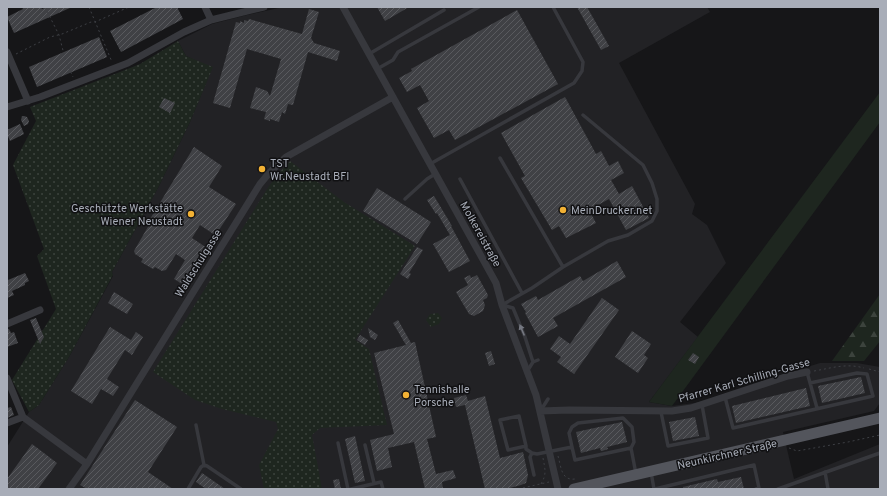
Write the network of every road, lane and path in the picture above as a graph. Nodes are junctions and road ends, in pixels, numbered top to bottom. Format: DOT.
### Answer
graph roads {
  1 [pos="45,7"];
  2 [pos="89,7"];
  3 [pos="129,7"];
  4 [pos="205,7"];
  5 [pos="264,7"];
  6 [pos="343,7"];
  7 [pos="479,7"];
  8 [pos="553,7"];
  9 [pos="444,10"];
  10 [pos="211,20"];
  11 [pos="95,22"];
  12 [pos="59,35"];
  13 [pos="7,52"];
  14 [pos="15,54"];
  15 [pos="369,54"];
  16 [pos="112,62"];
  17 [pos="377,69"];
  18 [pos="74,78"];
  19 [pos="393,97"];
  20 [pos="28,101"];
  21 [pos="7,107"];
  22 [pos="583,115"];
  23 [pos="500,158"];
  24 [pos="430,164"];
  25 [pos="435,174"];
  26 [pos="460,179"];
  27 [pos="404,199"];
  28 [pos="563,267"];
  29 [pos="522,293"];
  30 [pos="502,305"];
  31 [pos="40,310"];
  32 [pos="7,324"];
  33 [pos="538,360"];
  34 [pos="533,362"];
  35 [pos="528,371"];
  36 [pos="807,372"];
  37 [pos="880,372"];
  38 [pos="7,378"];
  39 [pos="810,383"];
  40 [pos="725,398"];
  41 [pos="548,399"];
  42 [pos="702,405"];
  43 [pos="817,408"];
  44 [pos="540,411"];
  45 [pos="661,411"];
  46 [pos="23,417"];
  47 [pos="880,418"];
  48 [pos="7,423"];
  49 [pos="196,425"];
  50 [pos="880,435"];
  51 [pos="782,441"];
  52 [pos="338,443"];
  53 [pos="366,445"];
  54 [pos="526,446"];
  55 [pos="572,447"];
  56 [pos="631,448"];
  57 [pos="553,451"];
  58 [pos="880,452"];
  59 [pos="532,453"];
  60 [pos="542,454"];
  61 [pos="87,464"];
  62 [pos="204,465"];
  63 [pos="651,471"];
  64 [pos="825,472"];
  65 [pos="534,475"];
  66 [pos="637,475"];
  67 [pos="374,483"];
  68 [pos="575,484"];
  69 [pos="69,489"];
  70 [pos="188,489"];
  71 [pos="242,489"];
  72 [pos="350,489"];
  73 [pos="383,489"];
  74 [pos="518,489"];
  75 [pos="558,489"];
  76 [pos="655,489"];
  77 [pos="756,489"];
  78 [pos="778,489"];
  79 [pos="828,489"];
  1 -- 12 [label="path"];
  2 -- 11 [label="path"];
  3 -- 11 [label="path"];
  4 -- 10 [label="street"];
  5 -- 10 [label="street"];
  6 -- 15 [label="street, Molkereistraße"];
  7 -- 17 [label="lane"];
  8 -- 24 [label="lane"];
  9 -- 15 [label="lane"];
  10 -- 20 [label="street"];
  11 -- 12 [label="path"];
  11 -- 16 [label="path"];
  12 -- 14 [label="path"];
  12 -- 18 [label="path"];
  13 -- 20 [label="street"];
  15 -- 17 [label="street, Molkereistraße"];
  17 -- 19 [label="street, Molkereistraße"];
  19 -- 24 [label="street, Molkereistraße"];
  19 -- 61 [label="street, Waldschulgasse"];
  20 -- 21 [label="street"];
  22 -- 28 [label="lane"];
  23 -- 28 [label="lane"];
  24 -- 25 [label="street, Molkereistraße"];
  25 -- 27 [label="lane"];
  25 -- 30 [label="street, Molkereistraße"];
  26 -- 29 [label="lane"];
  28 -- 29 [label="lane"];
  29 -- 30 [label="lane"];
  34 -- 30 [label="lane, one-way"];
  30 -- 35 [label="street, Molkereistraße"];
  31 -- 32 [label="street"];
  33 -- 34 [label="lane"];
  34 -- 35 [label="lane"];
  35 -- 44 [label="street, Molkereistraße"];
  36 -- 37 [label="path, Pfarrer Karl Schilling-Gasse"];
  36 -- 39 [label="lane"];
  36 -- 40 [label="street, Pfarrer Karl Schilling-Gasse"];
  38 -- 46 [label="street"];
  39 -- 43 [label="lane"];
  39 -- 43 [label="lane"];
  40 -- 42 [label="street, Pfarrer Karl Schilling-Gasse"];
  40 -- 43 [label="lane"];
  41 -- 44 [label="lane"];
  42 -- 45 [label="street, Pfarrer Karl Schilling-Gasse"];
  42 -- 45 [label="lane"];
  44 -- 45 [label="street, Pfarrer Karl Schilling-Gasse"];
  44 -- 57 [label="street, Molkereistraße"];
  46 -- 48 [label="street"];
  46 -- 61 [label="street"];
  47 -- 51 [label="main road, Neunkirchner Straße"];
  49 -- 62 [label="lane"];
  50 -- 51 [label="path"];
  51 -- 63 [label="main road, Neunkirchner Straße"];
  52 -- 72 [label="lane"];
  53 -- 67 [label="lane"];
  54 -- 54 [label="lane"];
  54 -- 59 [label="lane"];
  55 -- 56 [label="lane"];
  55 -- 56 [label="lane"];
  55 -- 57 [label="lane"];
  56 -- 66 [label="lane"];
  57 -- 60 [label="lane"];
  57 -- 68 [label="path"];
  57 -- 75 [label="street, Molkereistraße"];
  58 -- 64 [label="lane"];
  59 -- 60 [label="lane"];
  59 -- 65 [label="lane"];
  60 -- 74 [label="path"];
  61 -- 69 [label="street, Waldschulgasse"];
  62 -- 70 [label="lane"];
  62 -- 71 [label="lane"];
  63 -- 66 [label="main road, Neunkirchner Straße"];
  63 -- 76 [label="lane"];
  64 -- 78 [label="lane"];
  64 -- 79 [label="lane"];
  66 -- 68 [label="main road, Neunkirchner Straße"];
  67 -- 72 [label="lane"];
  67 -- 73 [label="lane"];
  76 -- 77 [label="lane"];
}
